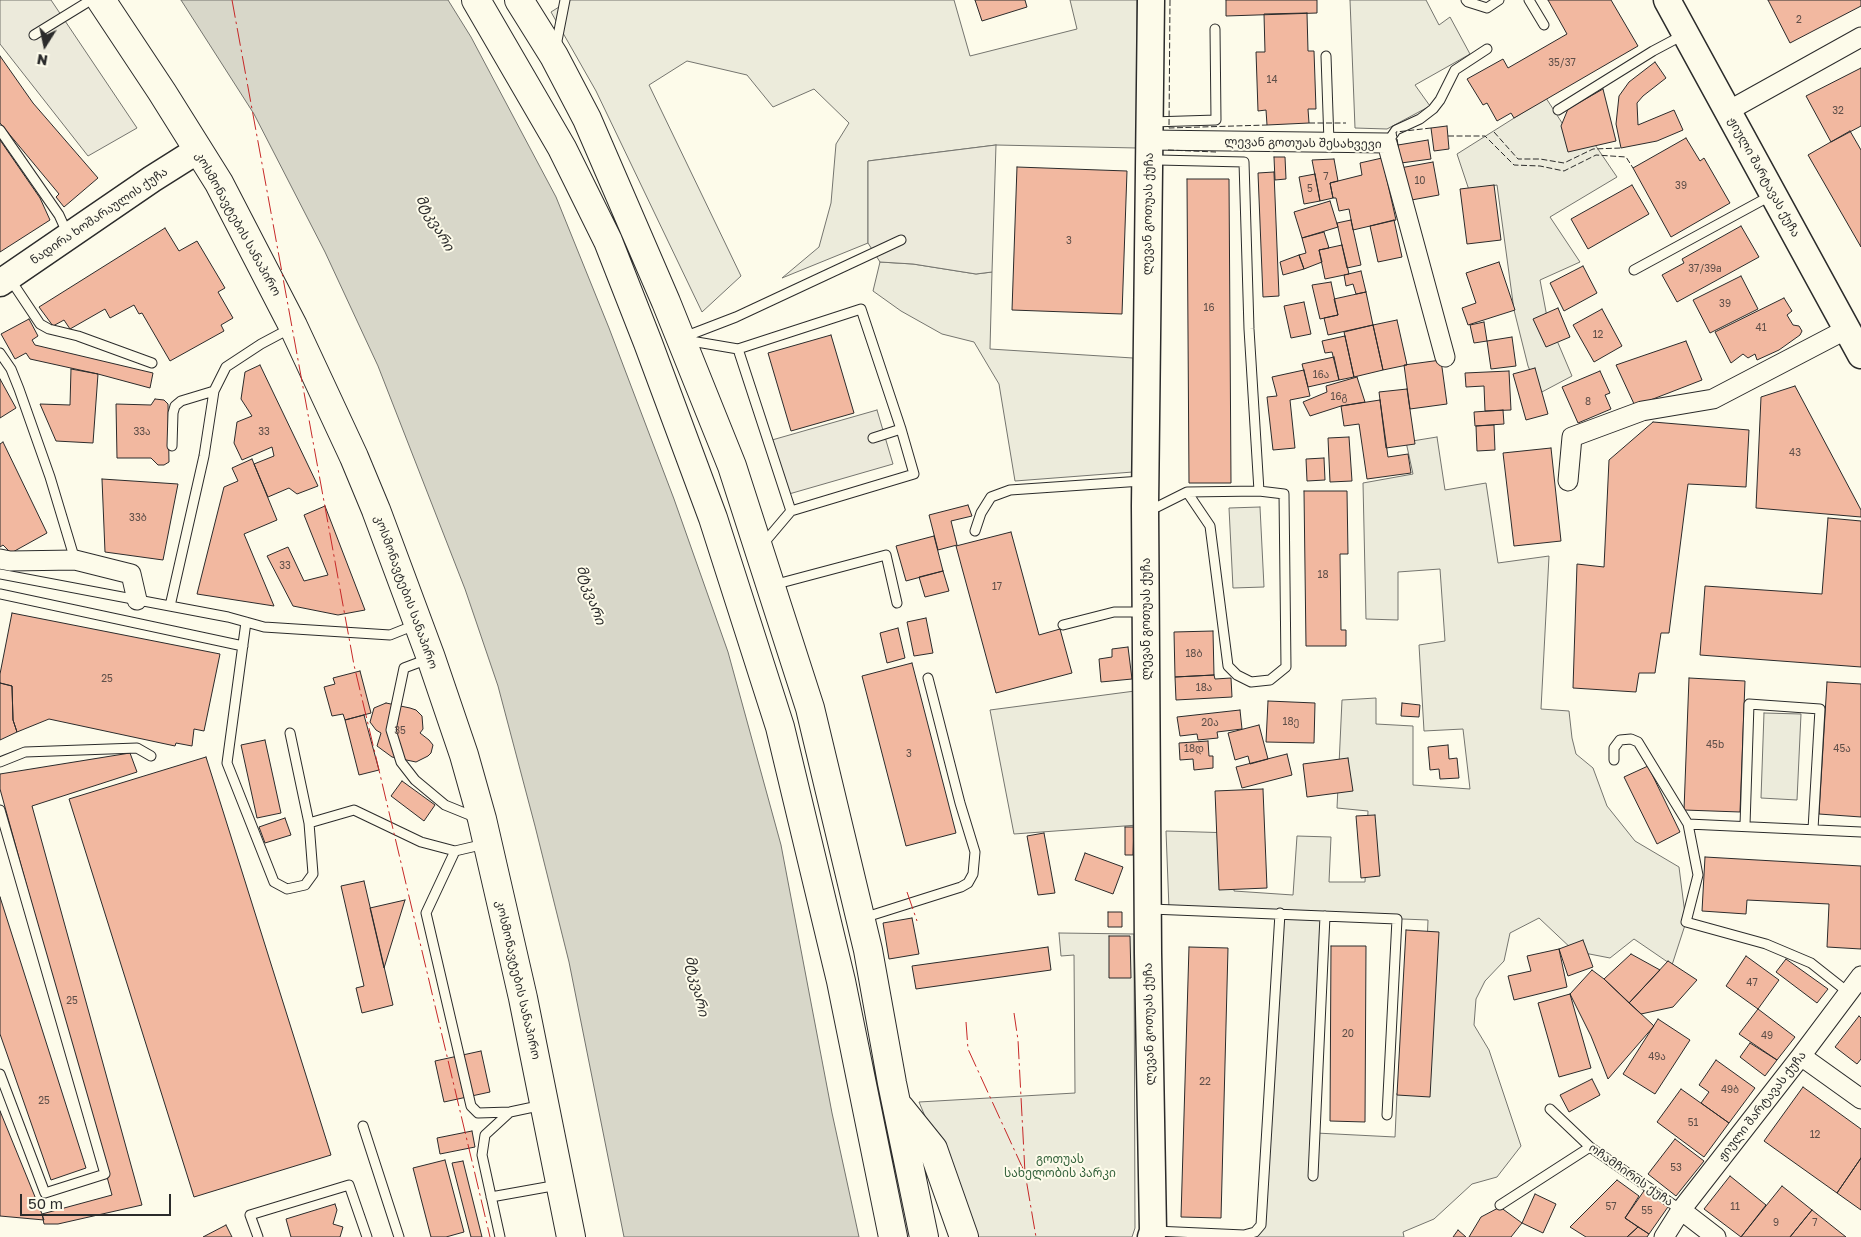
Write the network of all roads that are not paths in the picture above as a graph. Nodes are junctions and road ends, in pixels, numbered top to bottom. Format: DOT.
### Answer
graph roads {
  1 [pos="91,0"];
  2 [pos="101,0"];
  3 [pos="476,0"];
  4 [pos="519,0"];
  5 [pos="564,0"];
  6 [pos="1151,0"];
  7 [pos="1466,0"];
  8 [pos="1498,0"];
  9 [pos="1529,0"];
  10 [pos="1667,0"];
  11 [pos="1544,25"];
  12 [pos="1215,29"];
  13 [pos="1685,34"];
  14 [pos="34,35"];
  15 [pos="1861,37"];
  16 [pos="1487,49"];
  17 [pos="554,56"];
  18 [pos="1326,56"];
  19 [pos="1558,110"];
  20 [pos="1728,111"];
  21 [pos="0,130"];
  22 [pos="1152,140"];
  23 [pos="1329,142"];
  24 [pos="1387,143"];
  25 [pos="198,150"];
  26 [pos="1773,195"];
  27 [pos="69,237"];
  28 [pos="901,240"];
  29 [pos="1634,270"];
  30 [pos="3,276"];
  31 [pos="293,326"];
  32 [pos="1847,329"];
  33 [pos="680,339"];
  34 [pos="738,348"];
  35 [pos="0,353"];
  36 [pos="1861,355"];
  37 [pos="1445,357"];
  38 [pos="152,363"];
  39 [pos="214,390"];
  40 [pos="901,429"];
  41 [pos="873,438"];
  42 [pos="172,446"];
  43 [pos="1568,481"];
  44 [pos="1259,491"];
  45 [pos="1187,492"];
  46 [pos="1145,493"];
  47 [pos="790,511"];
  48 [pos="975,532"];
  49 [pos="759,549"];
  50 [pos="0,559"];
  51 [pos="75,560"];
  52 [pos="0,574"];
  53 [pos="771,586"];
  54 [pos="0,594"];
  55 [pos="137,600"];
  56 [pos="898,603"];
  57 [pos="170,606"];
  58 [pos="1146,612"];
  59 [pos="246,622"];
  60 [pos="419,624"];
  61 [pos="1063,625"];
  62 [pos="243,646"];
  63 [pos="431,658"];
  64 [pos="928,678"];
  65 [pos="290,733"];
  66 [pos="151,756"];
  67 [pos="1614,760"];
  68 [pos="0,762"];
  69 [pos="0,810"];
  70 [pos="309,823"];
  71 [pos="1688,824"];
  72 [pos="1745,825"];
  73 [pos="1813,829"];
  74 [pos="484,831"];
  75 [pos="1861,832"];
  76 [pos="455,851"];
  77 [pos="1148,910"];
  78 [pos="1280,913"];
  79 [pos="1325,916"];
  80 [pos="860,919"];
  81 [pos="1861,976"];
  82 [pos="1849,993"];
  83 [pos="1801,1056"];
  84 [pos="0,1074"];
  85 [pos="1861,1098"];
  86 [pos="546,1105"];
  87 [pos="897,1105"];
  88 [pos="1550,1109"];
  89 [pos="510,1112"];
  90 [pos="1388,1115"];
  91 [pos="363,1126"];
  92 [pos="1590,1147"];
  93 [pos="1314,1176"];
  94 [pos="561,1185"];
  95 [pos="492,1197"];
  96 [pos="1500,1205"];
  97 [pos="1681,1210"];
  98 [pos="1152,1234"];
  99 [pos="258,1237"];
  100 [pos="367,1237"];
  101 [pos="399,1237"];
  102 [pos="500,1237"];
  103 [pos="571,1237"];
  104 [pos="893,1237"];
  105 [pos="924,1237"];
  106 [pos="964,1237"];
  107 [pos="1664,1237"];
  108 [pos="1716,1237"];
  1 -- 14 [label="lane"];
  2 -- 25 [label="main road, კოსმონავტების სანაპირო"];
  3 -- 104 [label="main road"];
  4 -- 17 [label="main road"];
  5 -- 17 [label="lane"];
  6 -- 22 [label="street, ლევან გოთუას ქუჩა"];
  7 -- 8 [label="lane"];
  9 -- 11 [label="lane"];
  10 -- 13 [label="street, ჟიული შარტავას ქუჩა"];
  12 -- 22 [label="lane"];
  13 -- 19 [label="lane"];
  13 -- 20 [label="street, ჟიული შარტავას ქუჩა"];
  15 -- 20 [label="street"];
  16 -- 24 [label="lane"];
  17 -- 33 [label="main road"];
  18 -- 23 [label="lane"];
  20 -- 26 [label="street, ჟიული შარტავას ქუჩა"];
  21 -- 27 [label="lane"];
  22 -- 23 [label="street, ლევან გოთუას შესახვევი"];
  22 -- 44 [label="lane"];
  22 -- 46 [label="street, ლევან გოთუას ქუჩა"];
  23 -- 24 [label="street, ლევან გოთუას შესახვევი"];
  24 -- 37 [label="street, ლევან გოთუას შესახვევი"];
  25 -- 27 [label="street, ნადირა ხოშარაულის ქუჩა"];
  25 -- 31 [label="main road, კოსმონავტების სანაპირო"];
  26 -- 29 [label="lane"];
  26 -- 32 [label="street, ჟიული შარტავას ქუჩა"];
  27 -- 30 [label="street, ნადირა ხოშარაულის ქუჩა"];
  28 -- 33 [label="lane"];
  30 -- 38 [label="lane"];
  31 -- 39 [label="lane"];
  31 -- 60 [label="main road, კოსმონავტების სანაპირო"];
  32 -- 36 [label="street, ჟიული შარტავას ქუჩა"];
  32 -- 43 [label="street"];
  33 -- 34 [label="lane"];
  33 -- 49 [label="main road"];
  34 -- 40 [label="lane"];
  34 -- 47 [label="lane"];
  35 -- 51 [label="lane"];
  39 -- 42 [label="lane"];
  39 -- 57 [label="lane"];
  40 -- 41 [label="lane"];
  40 -- 47 [label="lane"];
  44 -- 45 [label="lane"];
  44 -- 45 [label="lane"];
  45 -- 46 [label="lane"];
  46 -- 48 [label="lane"];
  46 -- 58 [label="street, ლევან გოთუას ქუჩა"];
  47 -- 49 [label="lane"];
  49 -- 53 [label="main road"];
  50 -- 51 [label="street"];
  51 -- 55 [label="street"];
  52 -- 55 [label="lane"];
  53 -- 56 [label="lane"];
  53 -- 80 [label="main road"];
  54 -- 62 [label="lane"];
  55 -- 57 [label="lane"];
  57 -- 59 [label="lane"];
  58 -- 61 [label="lane"];
  58 -- 77 [label="street, ლევან გოთუას ქუჩა"];
  59 -- 60 [label="lane"];
  59 -- 62 [label="lane"];
  60 -- 63 [label="main road, კოსმონავტების სანაპირო"];
  62 -- 70 [label="lane"];
  63 -- 74 [label="main road, კოსმონავტების სანაპირო"];
  63 -- 74 [label="lane"];
  64 -- 80 [label="lane"];
  65 -- 70 [label="lane"];
  66 -- 68 [label="lane"];
  67 -- 71 [label="lane"];
  69 -- 84 [label="lane"];
  70 -- 76 [label="lane"];
  71 -- 72 [label="lane"];
  71 -- 82 [label="lane"];
  72 -- 73 [label="lane"];
  72 -- 73 [label="lane"];
  73 -- 75 [label="lane"];
  74 -- 76 [label="lane"];
  74 -- 86 [label="main road, კოსმონავტების სანაპირო"];
  76 -- 89 [label="lane"];
  77 -- 78 [label="lane"];
  77 -- 98 [label="street, ლევან გოთუას ქუჩა"];
  78 -- 79 [label="lane"];
  78 -- 98 [label="lane"];
  79 -- 90 [label="lane"];
  79 -- 93 [label="lane"];
  80 -- 87 [label="main road"];
  81 -- 82 [label="street, ჟიული შარტავას ქუჩა"];
  82 -- 83 [label="street, ჟიული შარტავას ქუჩა"];
  83 -- 85 [label="street"];
  83 -- 97 [label="street, ჟიული შარტავას ქუჩა"];
  86 -- 89 [label="lane"];
  86 -- 94 [label="main road, კოსმონავტების სანაპირო"];
  87 -- 105 [label="main road"];
  87 -- 106 [label="main road"];
  88 -- 92 [label="lane, ოჩამჩირის ქუჩა"];
  89 -- 95 [label="lane"];
  91 -- 101 [label="lane"];
  92 -- 96 [label="lane"];
  92 -- 97 [label="lane, ოჩამჩირის ქუჩა"];
  94 -- 95 [label="lane"];
  94 -- 103 [label="main road, კოსმონავტების სანაპირო"];
  95 -- 102 [label="lane"];
  97 -- 107 [label="street, ჟიული შარტავას ქუჩა"];
  97 -- 108 [label="street, ოჩამჩირის ქუჩა"];
  99 -- 100 [label="lane"];
}
